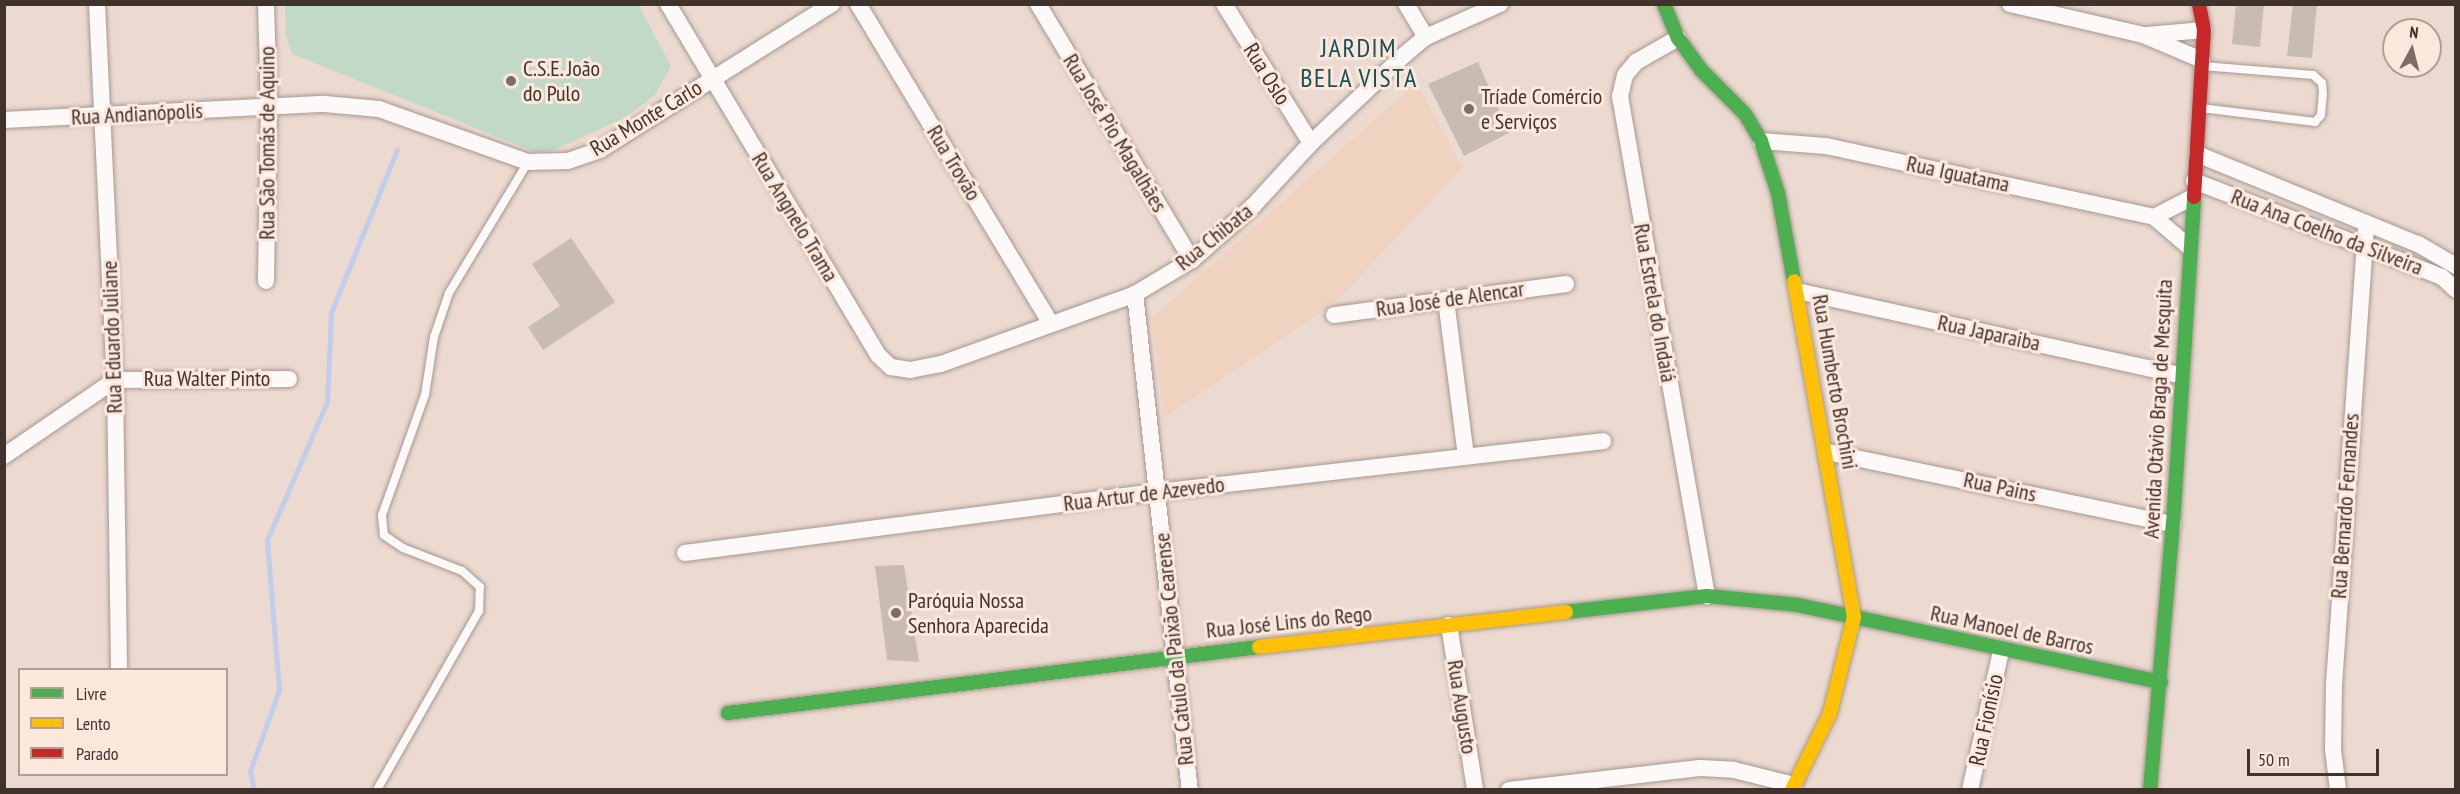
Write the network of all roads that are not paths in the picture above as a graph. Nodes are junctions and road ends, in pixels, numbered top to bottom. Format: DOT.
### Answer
graph roads {
  1 [pos="97,4"];
  2 [pos="266,4"];
  3 [pos="668,4"];
  4 [pos="832,4"];
  5 [pos="858,4"];
  6 [pos="1038,4"];
  7 [pos="1224,4"];
  8 [pos="1406,4"];
  9 [pos="1500,4"];
  10 [pos="1664,4"];
  11 [pos="2010,4"];
  12 [pos="2199,4"];
  13 [pos="2214,4"];
  14 [pos="2038,8"];
  15 [pos="2204,30"];
  16 [pos="2143,35"];
  17 [pos="1426,37"];
  18 [pos="1678,38"];
  19 [pos="2202,63"];
  20 [pos="711,80"];
  21 [pos="269,107"];
  22 [pos="2199,108"];
  23 [pos="102,116"];
  24 [pos="4,120"];
  25 [pos="1761,141"];
  26 [pos="1311,143"];
  27 [pos="2197,154"];
  28 [pos="528,162"];
  29 [pos="2194,189"];
  30 [pos="2154,217"];
  31 [pos="2366,223"];
  32 [pos="2364,246"];
  33 [pos="2189,247"];
  34 [pos="1192,260"];
  35 [pos="2456,266"];
  36 [pos="266,281"];
  37 [pos="1566,284"];
  38 [pos="2456,290"];
  39 [pos="1797,291"];
  40 [pos="1135,294"];
  41 [pos="1446,300"];
  42 [pos="1334,315"];
  43 [pos="1050,322"];
  44 [pos="878,355"];
  45 [pos="2180,375"];
  46 [pos="289,379"];
  47 [pos="115,380"];
  48 [pos="1603,441"];
  49 [pos="1827,452"];
  50 [pos="4,456"];
  51 [pos="1466,456"];
  52 [pos="1157,492"];
  53 [pos="2173,525"];
  54 [pos="685,553"];
  55 [pos="1707,596"];
  56 [pos="1854,617"];
  57 [pos="1449,625"];
  58 [pos="2001,651"];
  59 [pos="1175,656"];
  60 [pos="119,668"];
  61 [pos="2161,682"];
  62 [pos="728,713"];
  63 [pos="1793,787"];
  64 [pos="378,788"];
  65 [pos="1191,789"];
  66 [pos="1474,789"];
  67 [pos="1509,789"];
  68 [pos="1970,789"];
  69 [pos="2150,789"];
  70 [pos="2338,789"];
  1 -- 23 [label="street, Rua Eduardo Juliane"];
  2 -- 21 [label="street, Rua São Tomás de Aquino"];
  3 -- 20 [label="street, Rua Angnelo Trama"];
  4 -- 20 [label="street, Rua Monte Carlo"];
  5 -- 43 [label="street, Rua Trovão"];
  6 -- 34 [label="street, Rua José Pio Magalhães"];
  7 -- 26 [label="street, Rua Oslo"];
  8 -- 17 [label="street"];
  9 -- 17 [label="street, Rua Chibata"];
  10 -- 18 [label="street, Rua Humberto Brochini"];
  11 -- 14 [label="street"];
  12 -- 15 [label="street, Avenida Otávio Braga de Mesquita"];
  13 -- 15 [label="street, Avenida Otávio Braga de Mesquita"];
  14 -- 16 [label="street"];
  15 -- 16 [label="street"];
  15 -- 19 [label="street, Avenida Otávio Braga de Mesquita"];
  16 -- 19 [label="street"];
  17 -- 26 [label="street, Rua Chibata"];
  18 -- 25 [label="street, Rua Humberto Brochini"];
  18 -- 55 [label="street, Rua Estrela do Indaiá"];
  19 -- 22 [label="street, Avenida Otávio Braga de Mesquita"];
  19 -- 22 [label="lane"];
  20 -- 28 [label="street, Rua Monte Carlo"];
  20 -- 44 [label="street, Rua Angnelo Trama"];
  21 -- 23 [label="street, Rua Andianópolis"];
  21 -- 28 [label="street, Rua Monte Carlo"];
  21 -- 36 [label="street, Rua São Tomás de Aquino"];
  22 -- 27 [label="street, Avenida Otávio Braga de Mesquita"];
  23 -- 24 [label="street, Rua Andianópolis"];
  23 -- 47 [label="street, Rua Eduardo Juliane"];
  25 -- 30 [label="street, Rua Iguatama"];
  25 -- 39 [label="street, Rua Humberto Brochini"];
  26 -- 34 [label="street, Rua Chibata"];
  27 -- 29 [label="street, Avenida Otávio Braga de Mesquita"];
  27 -- 31 [label="street, Rua Ana Coelho da Silveira"];
  28 -- 64 [label="lane"];
  29 -- 30 [label="street"];
  29 -- 32 [label="street, Rua Ana Coelho da Silveira"];
  29 -- 33 [label="street, Avenida Otávio Braga de Mesquita"];
  30 -- 33 [label="street, Rua Iguatama"];
  31 -- 32 [label="street, Rua Bernardo Fernandes"];
  31 -- 35 [label="street, Rua Ana Coelho da Silveira"];
  32 -- 38 [label="street, Rua Ana Coelho da Silveira"];
  32 -- 70 [label="street, Rua Bernardo Fernandes"];
  33 -- 45 [label="street, Avenida Otávio Braga de Mesquita"];
  34 -- 40 [label="street, Rua Chibata"];
  37 -- 41 [label="street, Rua José de Alencar"];
  39 -- 45 [label="street, Rua Japaraiba"];
  39 -- 49 [label="street, Rua Humberto Brochini"];
  40 -- 43 [label="street, Rua Chibata"];
  40 -- 52 [label="street, Rua Catulo da Paixão Cearense"];
  41 -- 42 [label="street, Rua José de Alencar"];
  41 -- 51 [label="street"];
  43 -- 44 [label="street, Rua Chibata"];
  45 -- 53 [label="street, Avenida Otávio Braga de Mesquita"];
  46 -- 47 [label="street, Rua Walter Pinto"];
  47 -- 50 [label="street, Rua Walter Pinto"];
  47 -- 60 [label="street, Rua Eduardo Juliane"];
  48 -- 51 [label="street, Rua Artur de Azevedo"];
  49 -- 53 [label="street, Rua Pains"];
  49 -- 56 [label="street, Rua Humberto Brochini"];
  51 -- 52 [label="street, Rua Artur de Azevedo"];
  52 -- 54 [label="street, Rua Artur de Azevedo"];
  52 -- 59 [label="street, Rua Catulo da Paixão Cearense"];
  53 -- 61 [label="street, Avenida Otávio Braga de Mesquita"];
  55 -- 56 [label="street, Rua José Lins do Rego"];
  55 -- 57 [label="street, Rua José Lins do Rego"];
  56 -- 58 [label="street, Rua Manoel de Barros"];
  56 -- 63 [label="street, Rua Humberto Brochini"];
  57 -- 59 [label="street, Rua José Lins do Rego"];
  57 -- 66 [label="street, Rua Augusto"];
  58 -- 61 [label="street, Rua Manoel de Barros"];
  58 -- 68 [label="street, Rua Fionísio"];
  59 -- 62 [label="street, Rua José Lins do Rego"];
  59 -- 65 [label="street, Rua Catulo da Paixão Cearense"];
  61 -- 69 [label="street, Avenida Otávio Braga de Mesquita"];
  63 -- 67 [label="street"];
}
